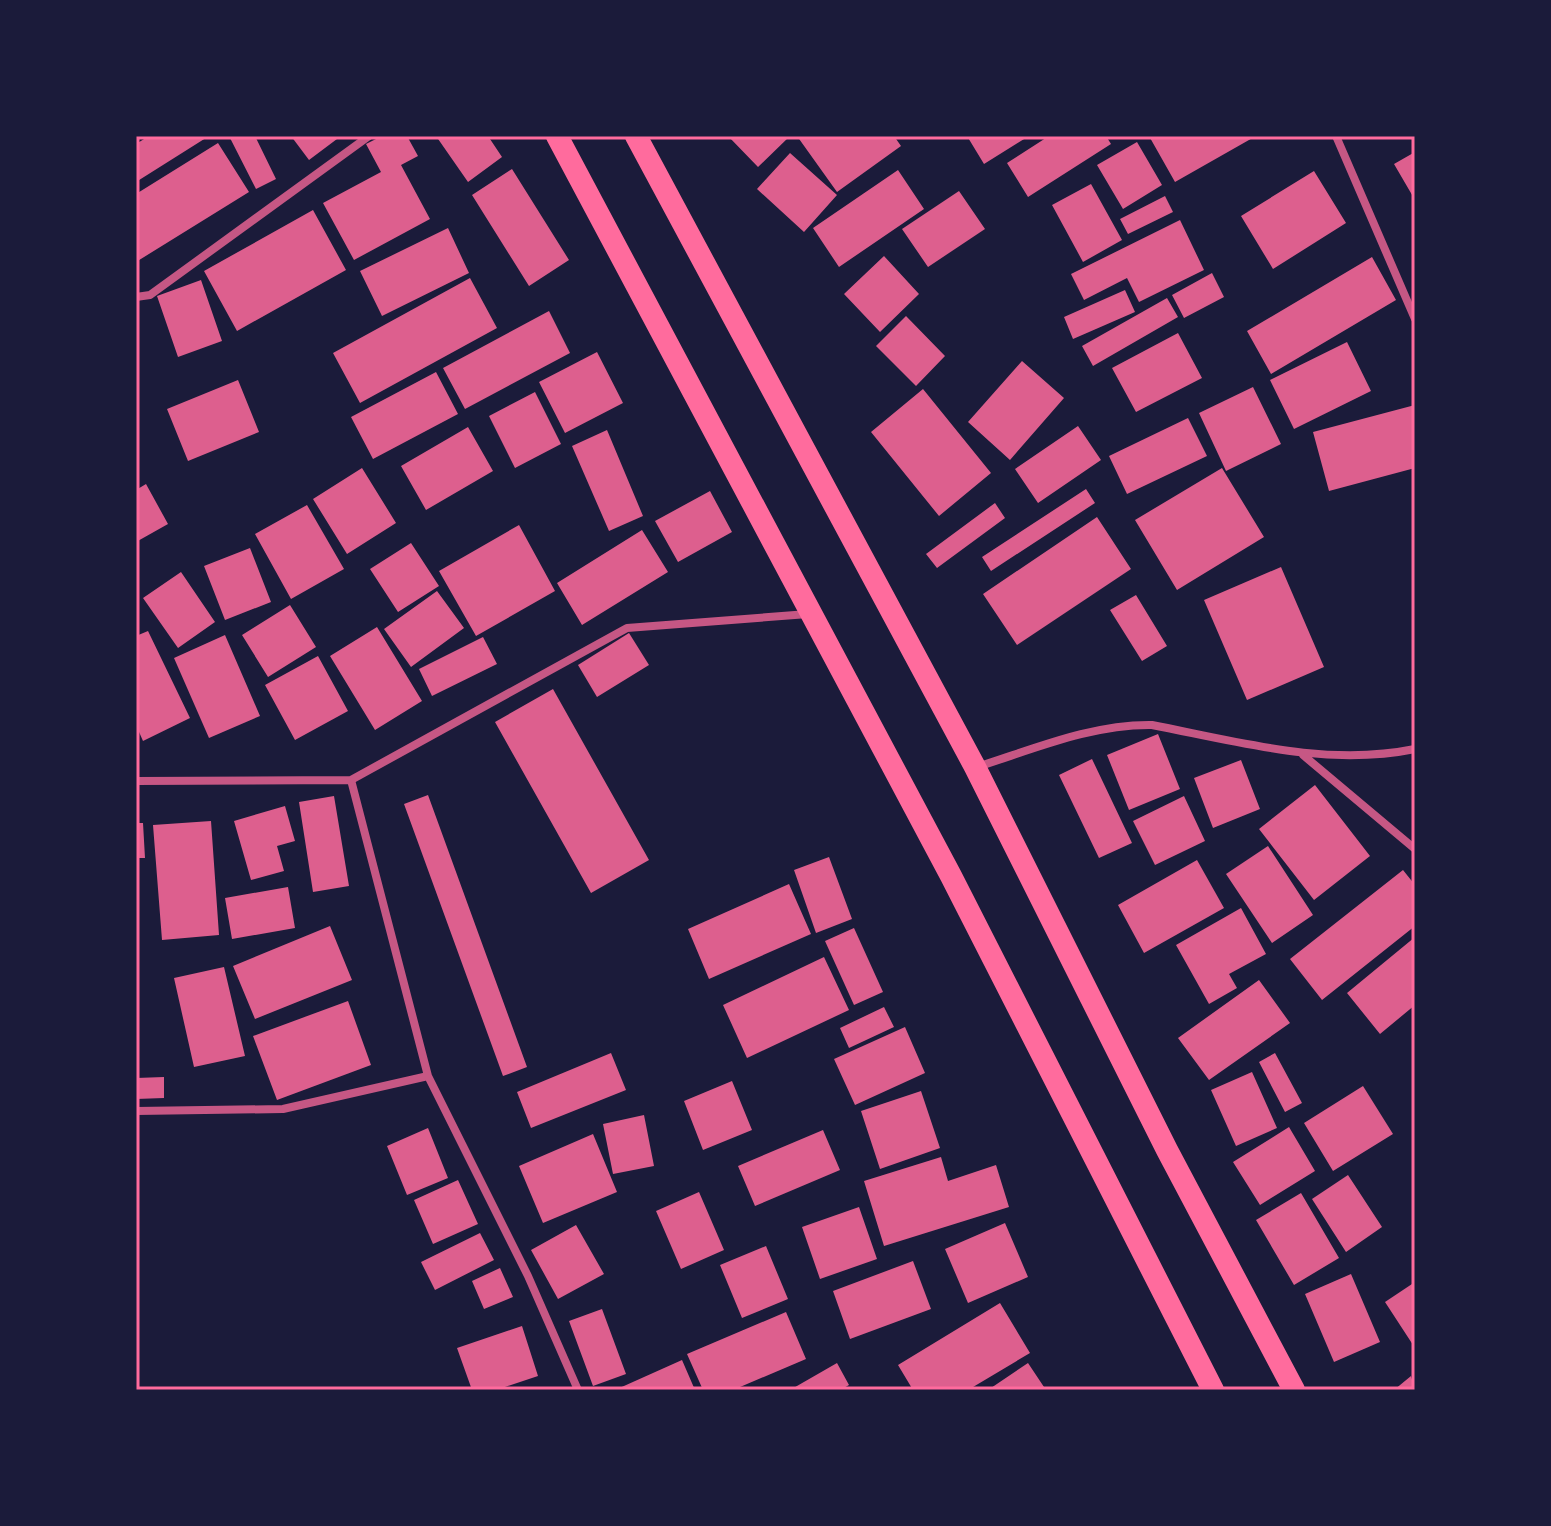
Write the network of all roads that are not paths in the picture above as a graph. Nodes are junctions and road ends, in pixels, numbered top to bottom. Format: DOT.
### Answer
graph roads {
  1 [pos="369,136"];
  2 [pos="557,136"];
  3 [pos="636,136"];
  4 [pos="1336,136"];
  5 [pos="136,297"];
  6 [pos="1415,319"];
  7 [pos="808,614"];
  8 [pos="1415,749"];
  9 [pos="1303,755"];
  10 [pos="975,767"];
  11 [pos="351,780"];
  12 [pos="136,781"];
  13 [pos="1415,849"];
  14 [pos="428,1076"];
  15 [pos="136,1111"];
  16 [pos="578,1390"];
  17 [pos="1213,1390"];
  18 [pos="1294,1390"];
  1 -- 5 [label="street"];
  2 -- 7 [label="highway"];
  3 -- 10 [label="highway"];
  4 -- 6 [label="street"];
  7 -- 11 [label="street"];
  7 -- 17 [label="highway"];
  8 -- 9 [label="street"];
  9 -- 10 [label="street"];
  9 -- 13 [label="street"];
  10 -- 18 [label="highway"];
  11 -- 12 [label="street"];
  11 -- 14 [label="street"];
  14 -- 15 [label="street"];
  14 -- 16 [label="street"];
}
